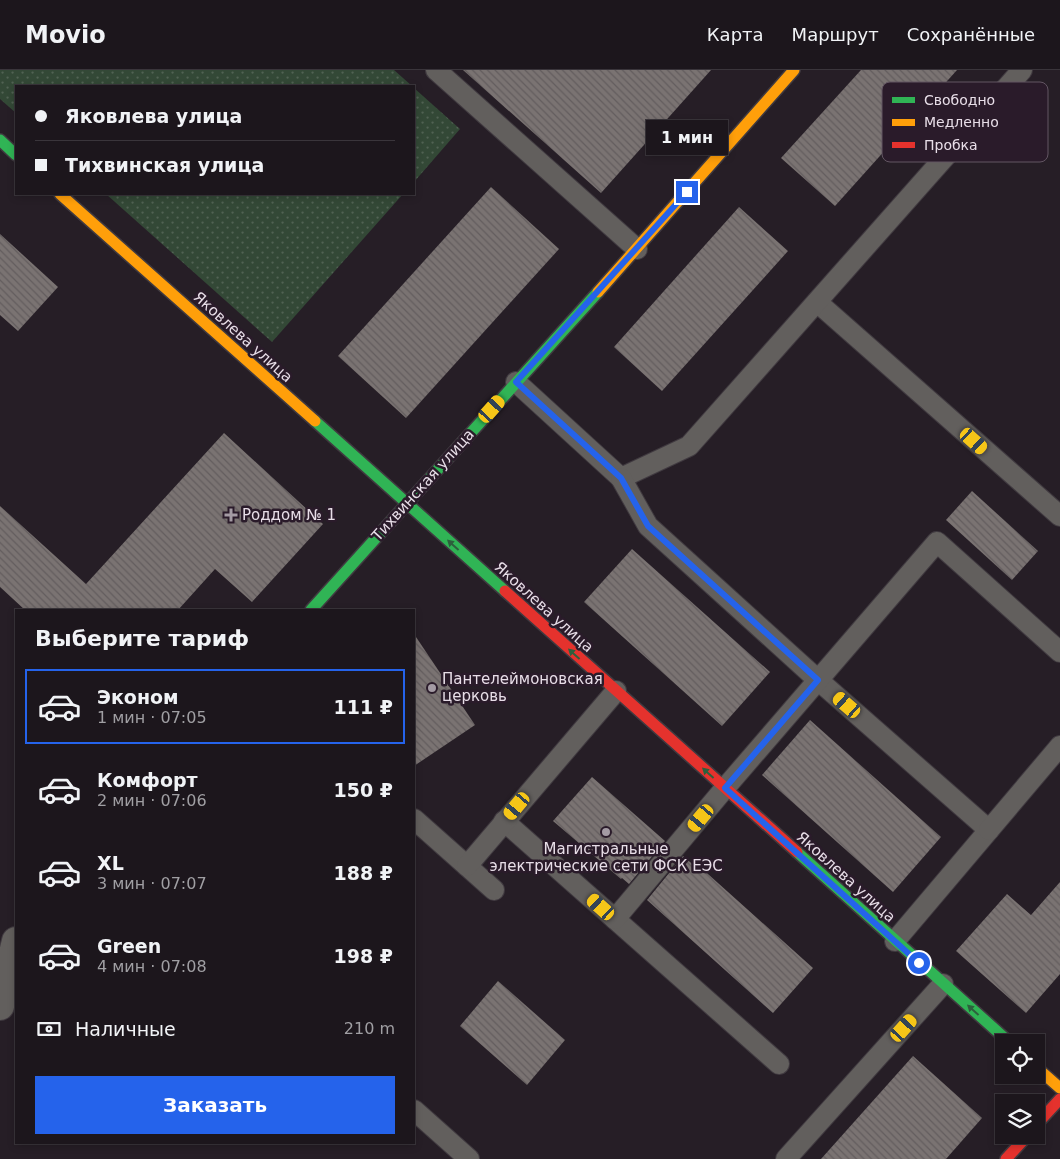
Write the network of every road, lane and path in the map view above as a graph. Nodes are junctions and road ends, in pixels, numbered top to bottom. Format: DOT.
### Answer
graph roads {
  1 [pos="436,70"];
  2 [pos="794,70"];
  3 [pos="1022,70"];
  4 [pos="1011,82"];
  5 [pos="0,140"];
  6 [pos="15,154"];
  7 [pos="941,162"];
  8 [pos="61,195"];
  9 [pos="636,249"];
  10 [pos="817,302"];
  11 [pos="516,382"];
  12 [pos="621,478"];
  13 [pos="406,503"];
  14 [pos="1060,516"];
  15 [pos="312,609"];
  16 [pos="1060,652"];
  17 [pos="818,680"];
  18 [pos="616,691"];
  19 [pos="1060,746"];
  20 [pos="725,788"];
  21 [pos="415,820"];
  22 [pos="504,821"];
  23 [pos="989,830"];
  24 [pos="467,866"];
  25 [pos="494,890"];
  26 [pos="615,920"];
  27 [pos="895,941"];
  28 [pos="10,942"];
  29 [pos="943,984"];
  30 [pos="0,1006"];
  31 [pos="1000,1034"];
  32 [pos="779,1064"];
  33 [pos="1045,1074"];
  34 [pos="1060,1088"];
  35 [pos="1060,1099"];
  36 [pos="415,1111"];
  37 [pos="1045,1115"];
  38 [pos="1020,1144"];
  39 [pos="468,1159"];
  40 [pos="786,1159"];
  41 [pos="1006,1159"];
  1 -- 9 [label="lane"];
  2 -- 9 [label="street, Тихвинская улица"];
  3 -- 4 [label="lane"];
  5 -- 6 [label="street"];
  7 -- 10 [label="lane"];
  8 -- 13 [label="street, Яковлева улица"];
  9 -- 11 [label="street, Тихвинская улица"];
  10 -- 12 [label="lane"];
  10 -- 14 [label="lane"];
  11 -- 12 [label="lane"];
  11 -- 13 [label="street, Тихвинская улица"];
  12 -- 17 [label="lane"];
  13 -- 15 [label="street, Тихвинская улица"];
  18 -- 13 [label="street, Яковлева улица, one-way"];
  16 -- 17 [label="lane"];
  17 -- 20 [label="lane"];
  17 -- 23 [label="lane"];
  20 -- 18 [label="street, Яковлева улица, one-way"];
  18 -- 22 [label="lane"];
  19 -- 23 [label="lane"];
  20 -- 26 [label="lane"];
  20 -- 27 [label="street, Яковлева улица"];
  21 -- 24 [label="lane"];
  22 -- 24 [label="lane"];
  22 -- 26 [label="lane"];
  23 -- 27 [label="lane"];
  24 -- 25 [label="lane"];
  26 -- 32 [label="lane"];
  27 -- 29 [label="street, Яковлева улица"];
  28 -- 30 [label="street"];
  31 -- 29 [label="street, Яковлева улица, one-way"];
  29 -- 40 [label="lane"];
  33 -- 34 [label="street"];
  35 -- 37 [label="street"];
  36 -- 39 [label="lane"];
  38 -- 41 [label="street"];
}
